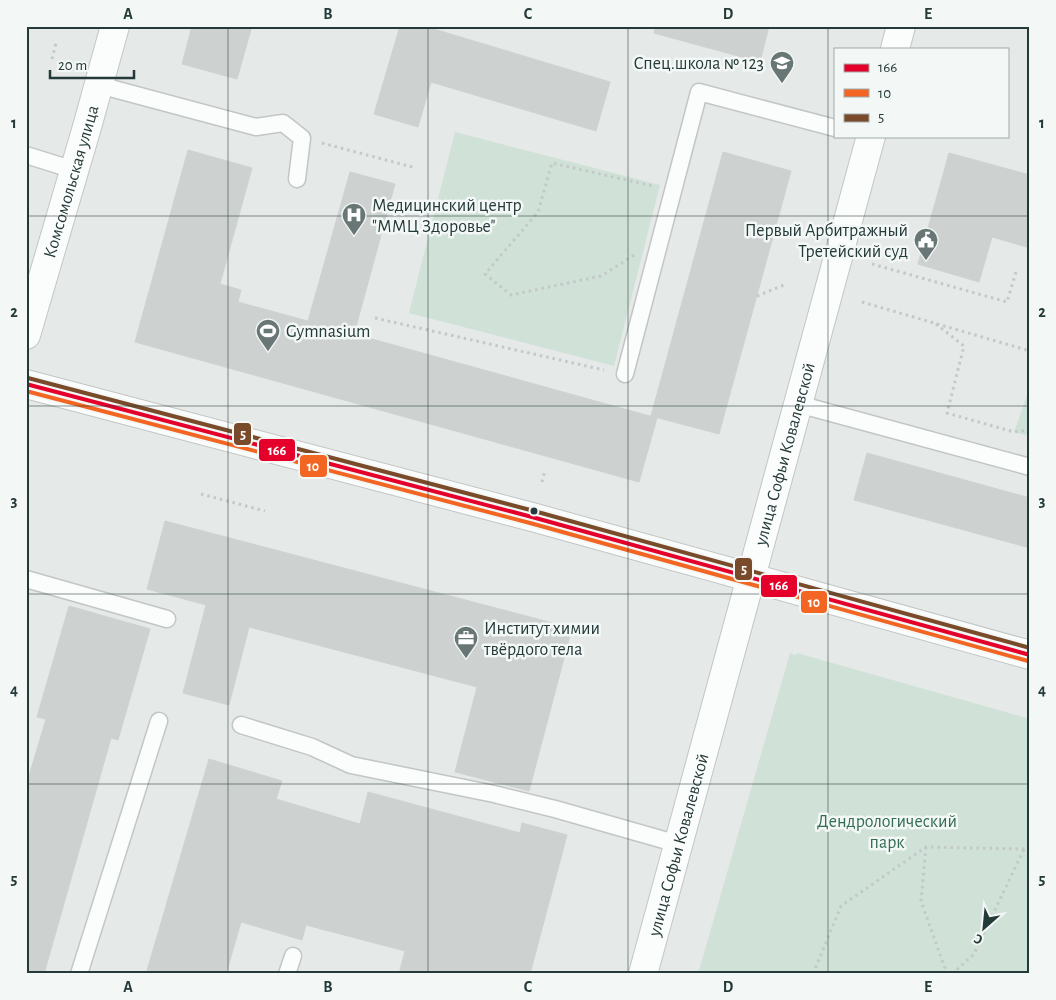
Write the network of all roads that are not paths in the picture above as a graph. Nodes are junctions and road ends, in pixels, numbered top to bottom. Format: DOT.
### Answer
graph roads {
  1 [pos="114,26"];
  2 [pos="901,26"];
  3 [pos="895,48"];
  4 [pos="98,85"];
  5 [pos="834,128"];
  6 [pos="867,138"];
  7 [pos="26,155"];
  8 [pos="74,170"];
  9 [pos="297,179"];
  10 [pos="26,335"];
  11 [pos="625,374"];
  12 [pos="26,384"];
  13 [pos="798,404"];
  14 [pos="1030,467"];
  15 [pos="750,578"];
  16 [pos="26,579"];
  17 [pos="167,619"];
  18 [pos="1030,655"];
  19 [pos="159,721"];
  20 [pos="241,725"];
  21 [pos="678,844"];
  22 [pos="292,956"];
  23 [pos="79,974"];
  24 [pos="287,974"];
  25 [pos="643,974"];
  1 -- 4 [label="street, Комсомольская улица"];
  2 -- 3 [label="street"];
  4 -- 8 [label="street, Комсомольская улица"];
  4 -- 9 [label="lane"];
  5 -- 11 [label="lane"];
  6 -- 13 [label="street, улица Софьи Ковалевской"];
  7 -- 8 [label="lane"];
  8 -- 10 [label="street, Комсомольская улица"];
  12 -- 15 [label="street"];
  13 -- 14 [label="lane"];
  13 -- 15 [label="street, улица Софьи Ковалевской"];
  15 -- 18 [label="street"];
  15 -- 21 [label="street, улица Софьи Ковалевской"];
  16 -- 17 [label="lane"];
  19 -- 23 [label="lane"];
  20 -- 21 [label="lane"];
  21 -- 25 [label="street, улица Софьи Ковалевской"];
  22 -- 24 [label="lane"];
}
